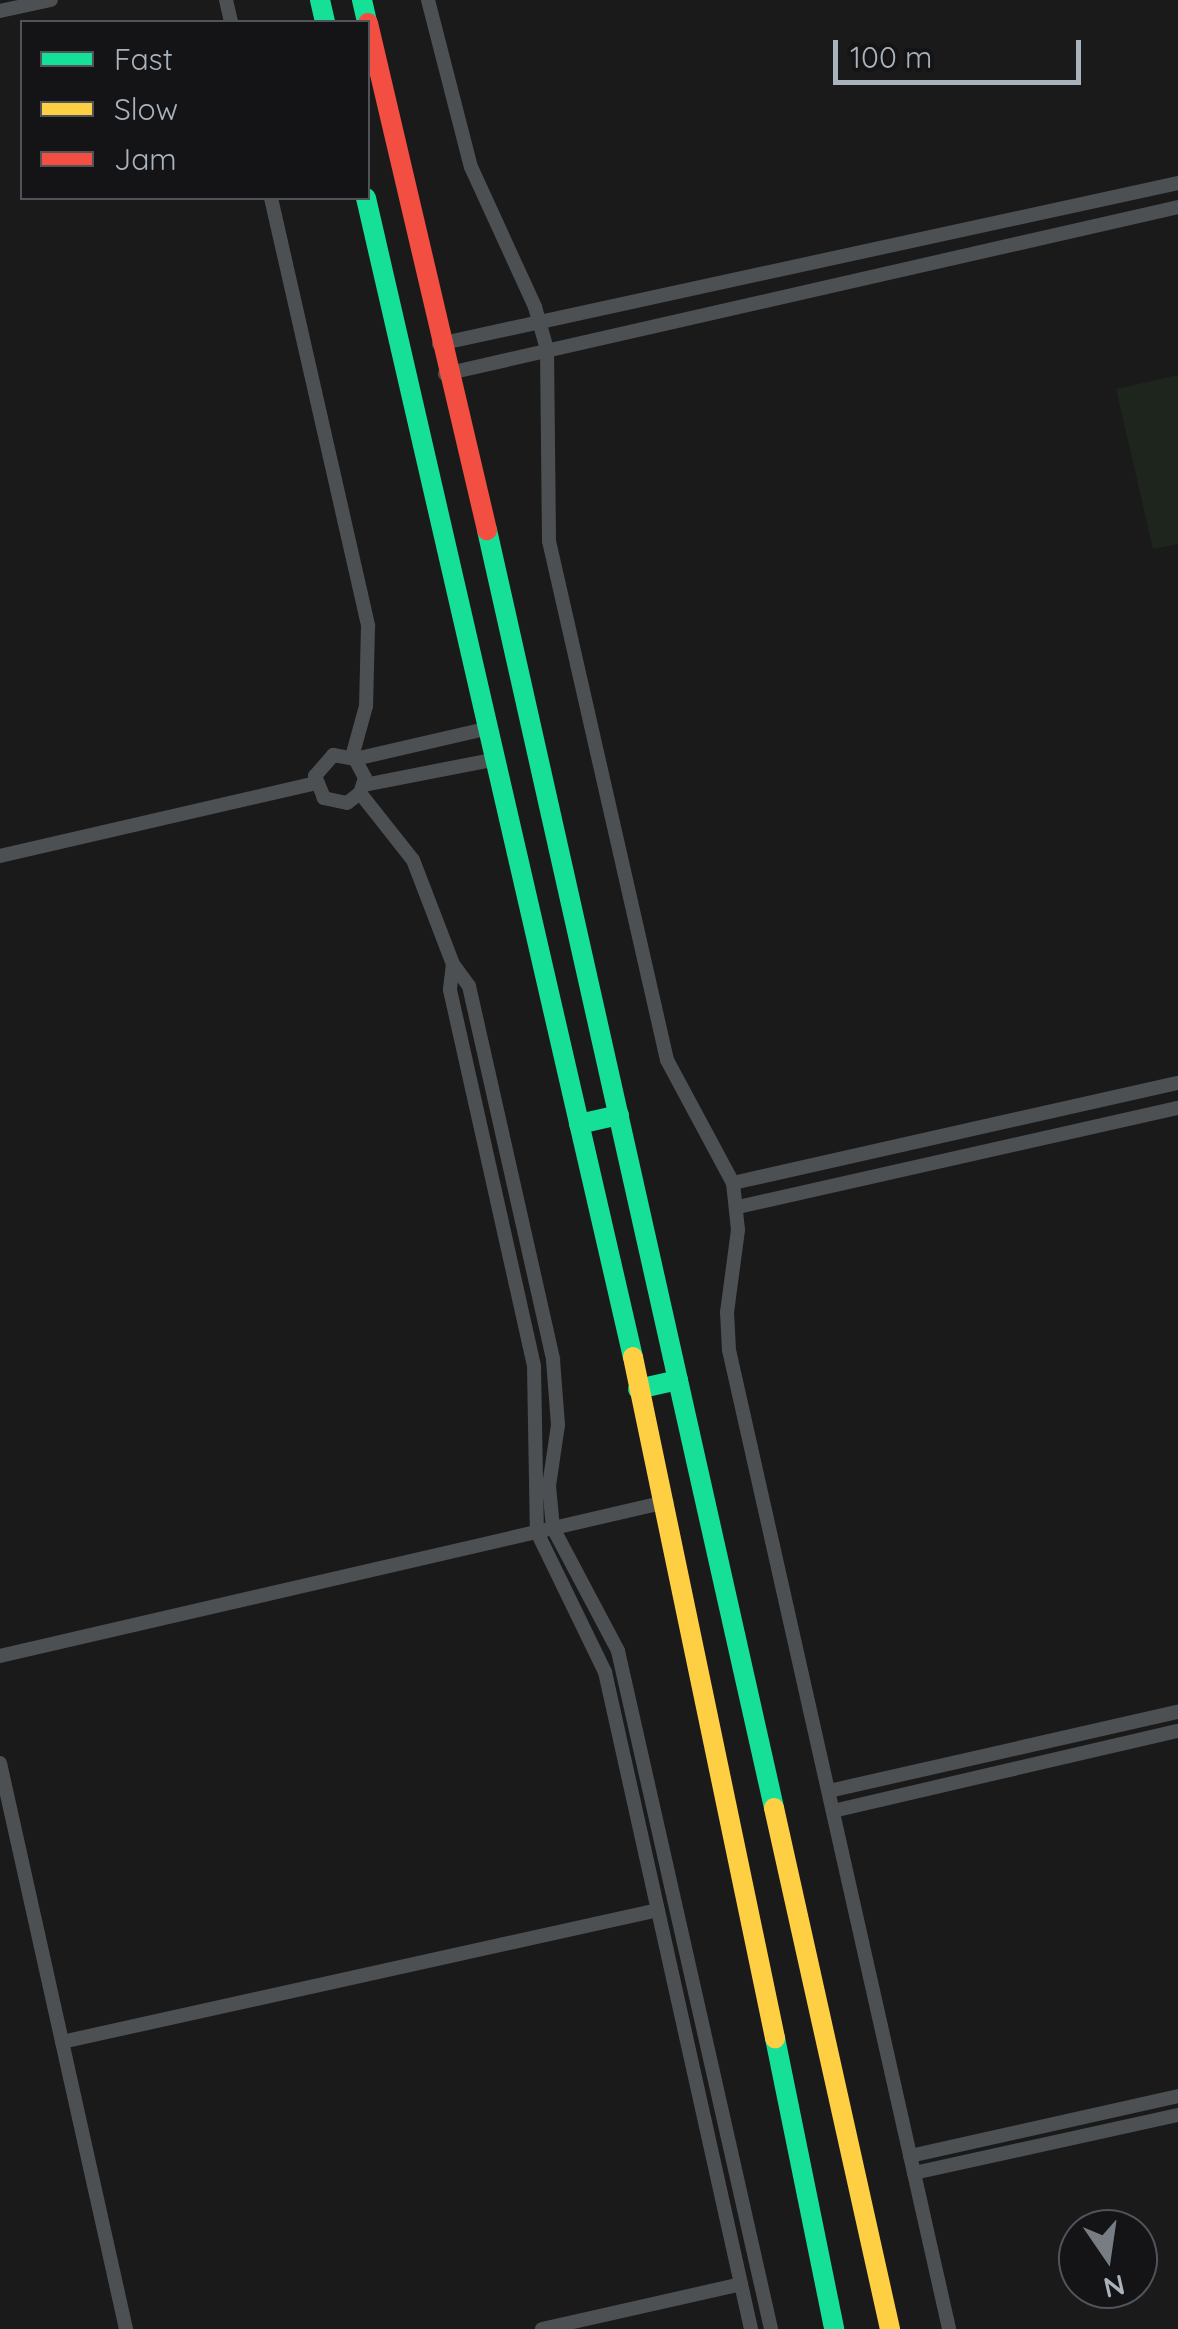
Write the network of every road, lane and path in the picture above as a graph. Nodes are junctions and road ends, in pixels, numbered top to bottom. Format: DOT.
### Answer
graph roads {
  1 [pos="51,0"];
  2 [pos="428,0"];
  3 [pos="0,11"];
  4 [pos="370,32"];
  5 [pos="1178,182"];
  6 [pos="271,200"];
  7 [pos="366,200"];
  8 [pos="1178,207"];
  9 [pos="541,323"];
  10 [pos="439,344"];
  11 [pos="547,349"];
  12 [pos="446,374"];
  13 [pos="489,728"];
  14 [pos="354,758"];
  15 [pos="496,759"];
  16 [pos="315,784"];
  17 [pos="362,789"];
  18 [pos="0,856"];
  19 [pos="453,964"];
  20 [pos="1178,1082"];
  21 [pos="1178,1108"];
  22 [pos="619,1115"];
  23 [pos="580,1124"];
  24 [pos="733,1184"];
  25 [pos="738,1206"];
  26 [pos="678,1380"];
  27 [pos="638,1389"];
  28 [pos="666,1502"];
  29 [pos="553,1528"];
  30 [pos="537,1532"];
  31 [pos="0,1656"];
  32 [pos="1178,1712"];
  33 [pos="1178,1731"];
  34 [pos="0,1763"];
  35 [pos="829,1792"];
  36 [pos="833,1811"];
  37 [pos="658,1910"];
  38 [pos="62,2042"];
  39 [pos="1178,2096"];
  40 [pos="1178,2115"];
  41 [pos="910,2156"];
  42 [pos="914,2172"];
  43 [pos="741,2284"];
  44 [pos="126,2329"];
  45 [pos="542,2329"];
  46 [pos="751,2329"];
  47 [pos="771,2329"];
  48 [pos="834,2329"];
  49 [pos="890,2329"];
  50 [pos="949,2329"];
  1 -- 3 [label="street"];
  2 -- 9 [label="street"];
  4 -- 10 [label="street"];
  5 -- 9 [label="street"];
  6 -- 14 [label="street"];
  7 -- 13 [label="street"];
  8 -- 11 [label="street"];
  9 -- 10 [label="street"];
  9 -- 11 [label="street"];
  10 -- 12 [label="street"];
  11 -- 12 [label="street"];
  11 -- 24 [label="street"];
  12 -- 22 [label="street"];
  13 -- 14 [label="street"];
  13 -- 15 [label="street"];
  14 -- 16 [label="street"];
  14 -- 17 [label="street"];
  15 -- 17 [label="street"];
  15 -- 23 [label="street"];
  16 -- 17 [label="street"];
  16 -- 18 [label="street"];
  17 -- 19 [label="street"];
  19 -- 29 [label="street"];
  19 -- 30 [label="street"];
  20 -- 24 [label="street"];
  21 -- 25 [label="street"];
  22 -- 23 [label="street"];
  22 -- 26 [label="street"];
  23 -- 27 [label="street"];
  24 -- 25 [label="street"];
  25 -- 35 [label="street"];
  26 -- 27 [label="street"];
  26 -- 49 [label="street"];
  27 -- 28 [label="street"];
  28 -- 29 [label="street"];
  28 -- 48 [label="street"];
  29 -- 30 [label="street"];
  29 -- 47 [label="street"];
  30 -- 31 [label="street"];
  30 -- 37 [label="street"];
  32 -- 35 [label="street"];
  33 -- 36 [label="street"];
  34 -- 38 [label="street"];
  35 -- 36 [label="street"];
  36 -- 41 [label="street"];
  37 -- 38 [label="street"];
  37 -- 43 [label="street"];
  38 -- 44 [label="street"];
  39 -- 41 [label="street"];
  40 -- 42 [label="street"];
  41 -- 42 [label="street"];
  42 -- 50 [label="street"];
  43 -- 45 [label="street"];
  43 -- 46 [label="street"];
}
